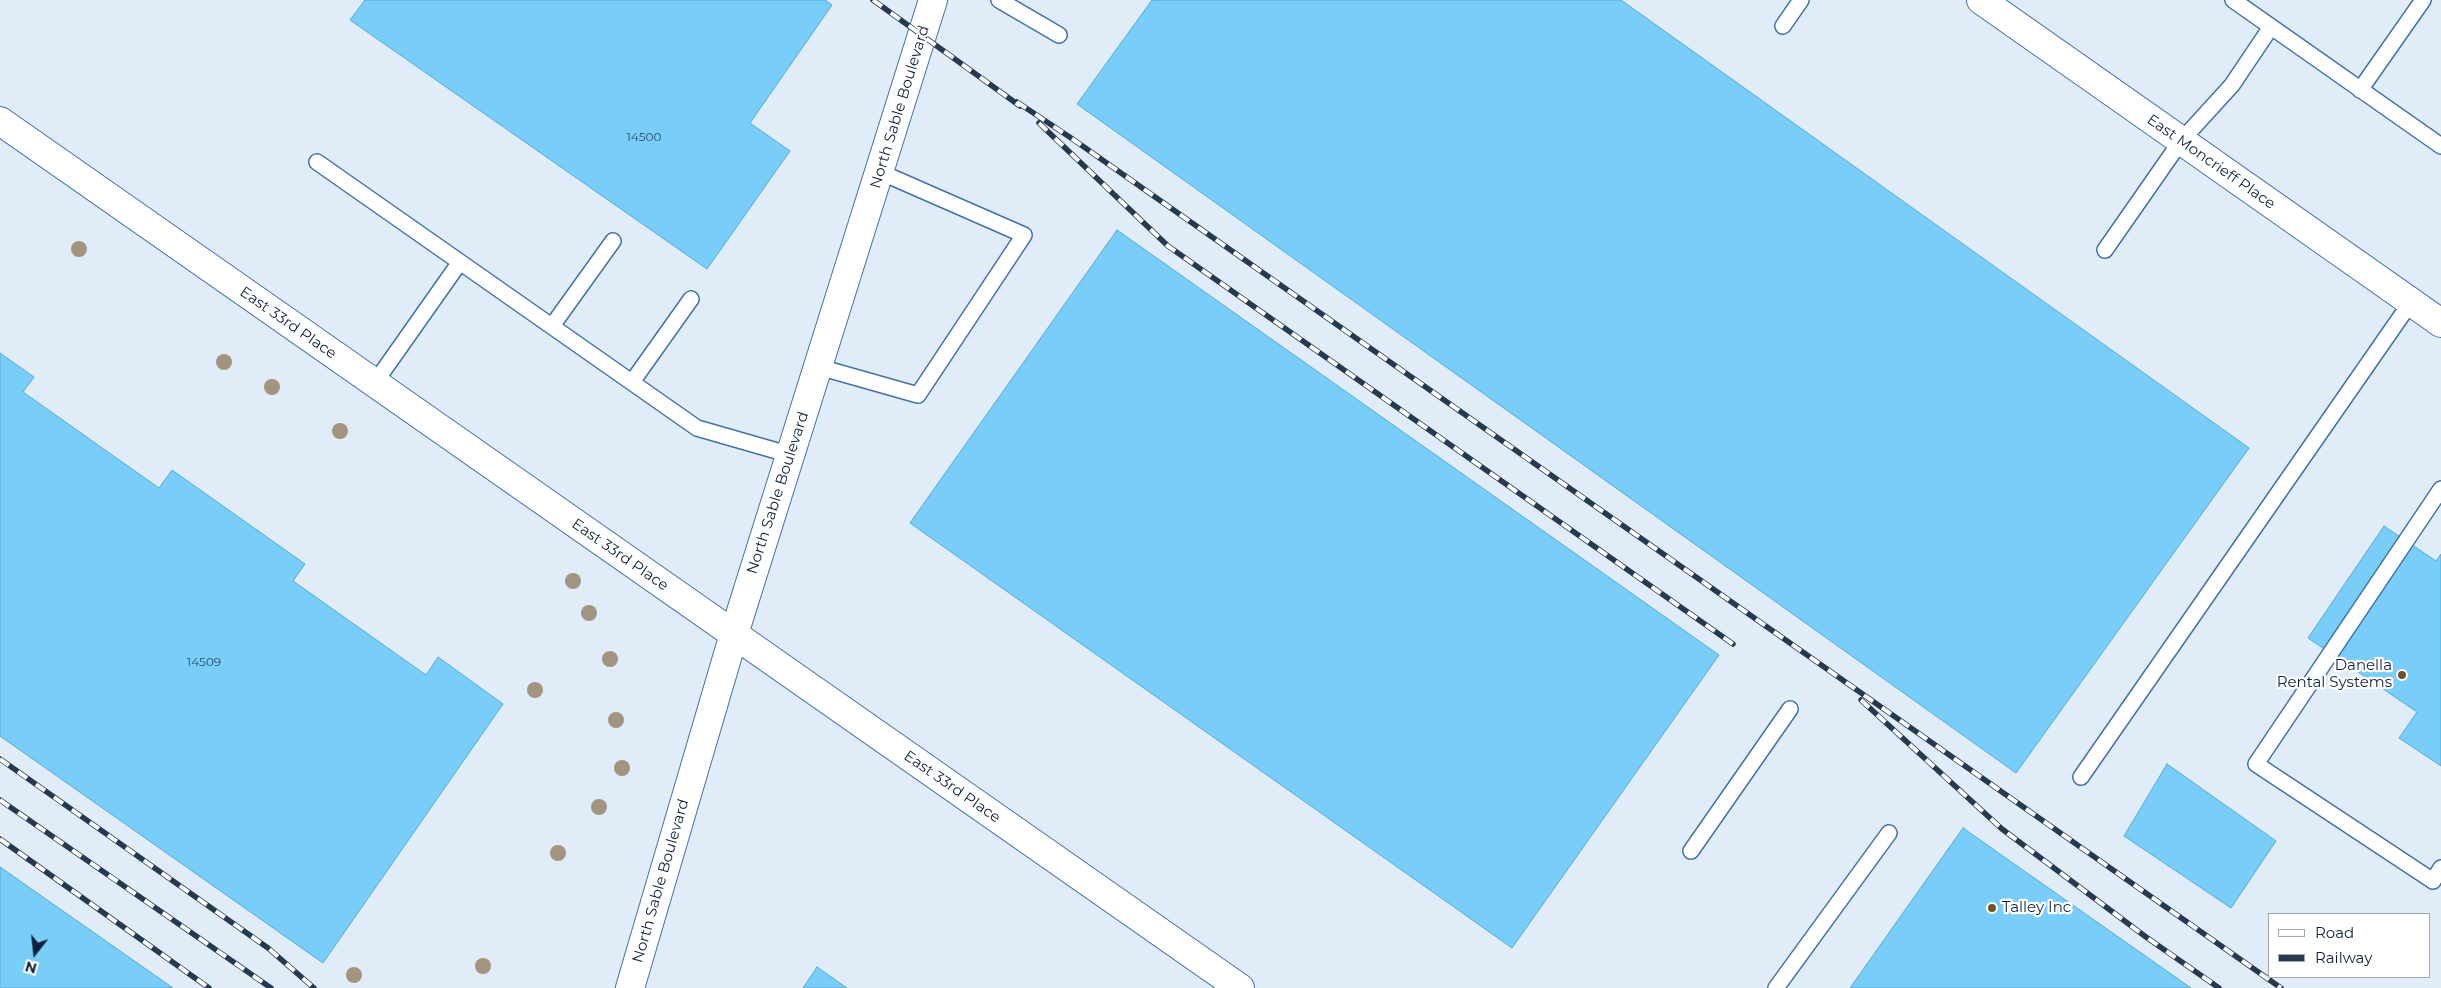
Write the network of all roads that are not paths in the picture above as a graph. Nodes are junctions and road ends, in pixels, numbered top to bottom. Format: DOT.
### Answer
graph roads {
  1 [pos="933,0"];
  2 [pos="999,0"];
  3 [pos="1801,0"];
  4 [pos="1981,0"];
  5 [pos="2233,0"];
  6 [pos="2423,0"];
  7 [pos="1783,26"];
  8 [pos="2271,27"];
  9 [pos="1059,35"];
  10 [pos="2360,90"];
  11 [pos="0,121"];
  12 [pos="2182,141"];
  13 [pos="2441,146"];
  14 [pos="317,162"];
  15 [pos="880,172"];
  16 [pos="613,241"];
  17 [pos="2105,250"];
  18 [pos="460,262"];
  19 [pos="691,300"];
  20 [pos="2411,302"];
  21 [pos="2441,323"];
  22 [pos="552,326"];
  23 [pos="819,367"];
  24 [pos="632,382"];
  25 [pos="374,384"];
  26 [pos="791,455"];
  27 [pos="2441,489"];
  28 [pos="734,634"];
  29 [pos="1790,709"];
  30 [pos="2081,777"];
  31 [pos="1889,833"];
  32 [pos="1692,851"];
  33 [pos="2441,868"];
  34 [pos="630,988"];
  35 [pos="1240,988"];
  36 [pos="1776,988"];
  1 -- 15 [label="street, North Sable Boulevard"];
  2 -- 9 [label="lane"];
  3 -- 7 [label="lane"];
  4 -- 12 [label="street, East Moncrieff Place"];
  5 -- 8 [label="lane"];
  6 -- 10 [label="lane"];
  8 -- 10 [label="lane"];
  8 -- 12 [label="lane"];
  10 -- 13 [label="lane"];
  11 -- 25 [label="street, East 33rd Place"];
  12 -- 17 [label="lane"];
  12 -- 20 [label="street, East Moncrieff Place"];
  14 -- 18 [label="lane"];
  15 -- 23 [label="street, North Sable Boulevard"];
  15 -- 23 [label="lane"];
  16 -- 22 [label="lane"];
  18 -- 22 [label="lane"];
  18 -- 25 [label="lane"];
  19 -- 24 [label="lane"];
  20 -- 21 [label="street, East Moncrieff Place"];
  20 -- 30 [label="lane"];
  22 -- 24 [label="lane"];
  23 -- 26 [label="street, North Sable Boulevard"];
  24 -- 26 [label="lane"];
  25 -- 28 [label="street, East 33rd Place"];
  26 -- 28 [label="street, North Sable Boulevard"];
  27 -- 33 [label="lane"];
  28 -- 34 [label="street, North Sable Boulevard"];
  28 -- 35 [label="street, East 33rd Place"];
  29 -- 32 [label="lane"];
  31 -- 36 [label="lane"];
}
